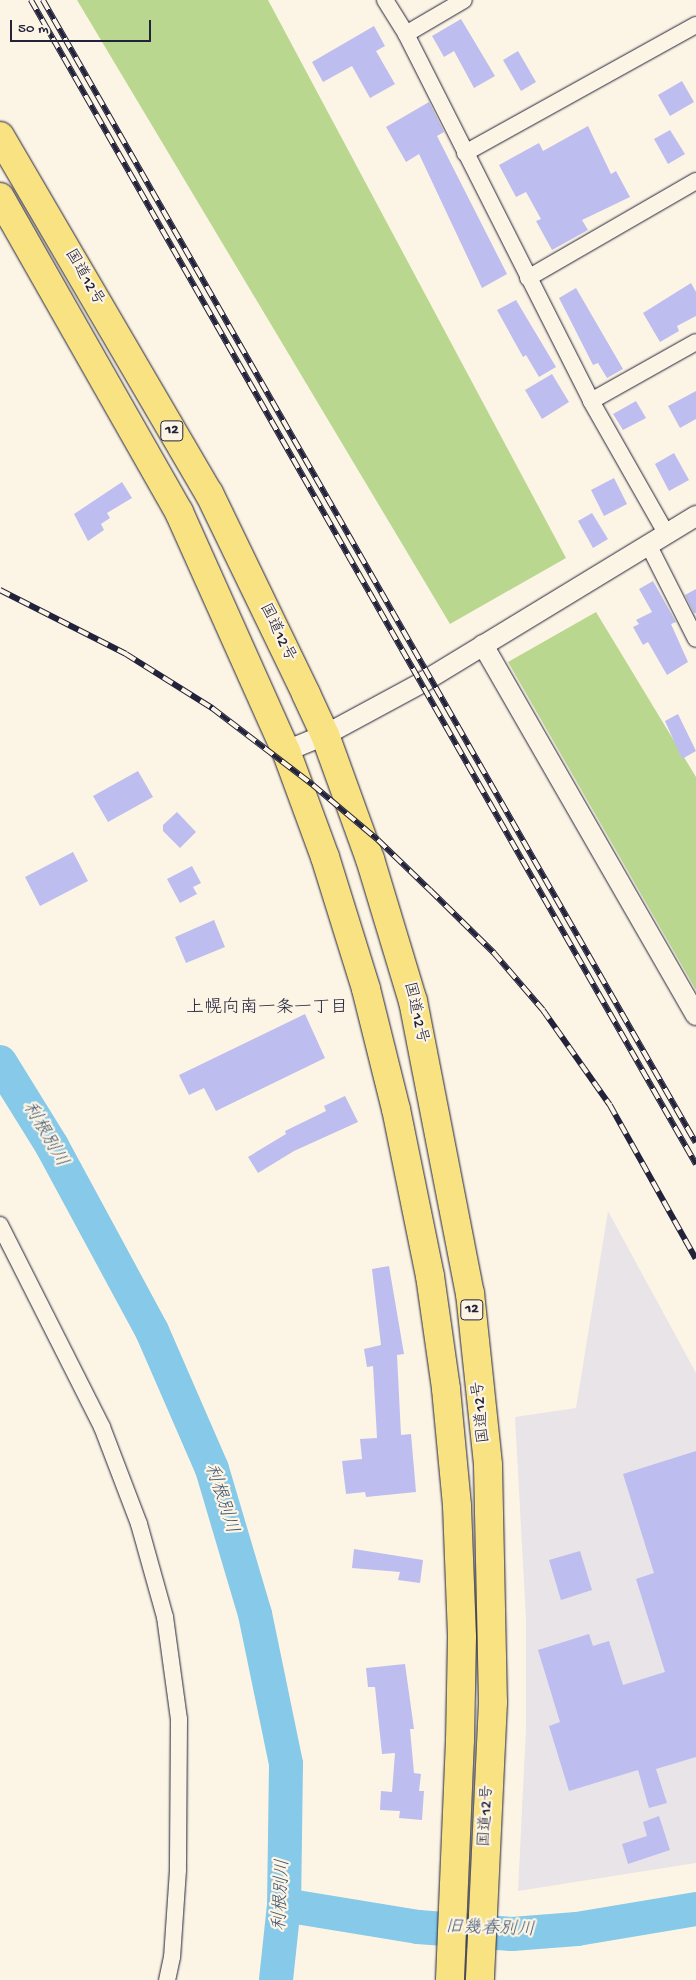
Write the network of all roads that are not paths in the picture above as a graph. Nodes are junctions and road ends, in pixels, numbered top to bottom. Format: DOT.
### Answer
graph roads {
  1 [pos="385,0"];
  2 [pos="464,0"];
  3 [pos="696,25"];
  4 [pos="406,34"];
  5 [pos="0,136"];
  6 [pos="465,152"];
  7 [pos="696,181"];
  8 [pos="0,198"];
  9 [pos="528,278"];
  10 [pos="696,342"];
  11 [pos="591,402"];
  12 [pos="696,516"];
  13 [pos="666,533"];
  14 [pos="648,544"];
  15 [pos="696,638"];
  16 [pos="483,645"];
  17 [pos="325,735"];
  18 [pos="286,751"];
  19 [pos="696,1015"];
  20 [pos="0,1226"];
  21 [pos="450,1978"];
  22 [pos="167,1980"];
  23 [pos="480,1980"];
  1 -- 4 [label="street"];
  2 -- 4 [label="street"];
  3 -- 6 [label="street"];
  4 -- 6 [label="street"];
  5 -- 17 [label="highway, 国道12号 / 12"];
  6 -- 9 [label="street"];
  7 -- 9 [label="street"];
  8 -- 18 [label="highway, 国道12号 / 12"];
  9 -- 11 [label="street"];
  10 -- 11 [label="street"];
  11 -- 13 [label="street"];
  12 -- 13 [label="street"];
  13 -- 14 [label="street"];
  14 -- 15 [label="street"];
  14 -- 16 [label="street"];
  16 -- 17 [label="street"];
  16 -- 19 [label="street"];
  17 -- 18 [label="street"];
  17 -- 23 [label="highway, 国道12号 / 12"];
  18 -- 21 [label="highway, 国道12号 / 12"];
  20 -- 22 [label="street"];
}
